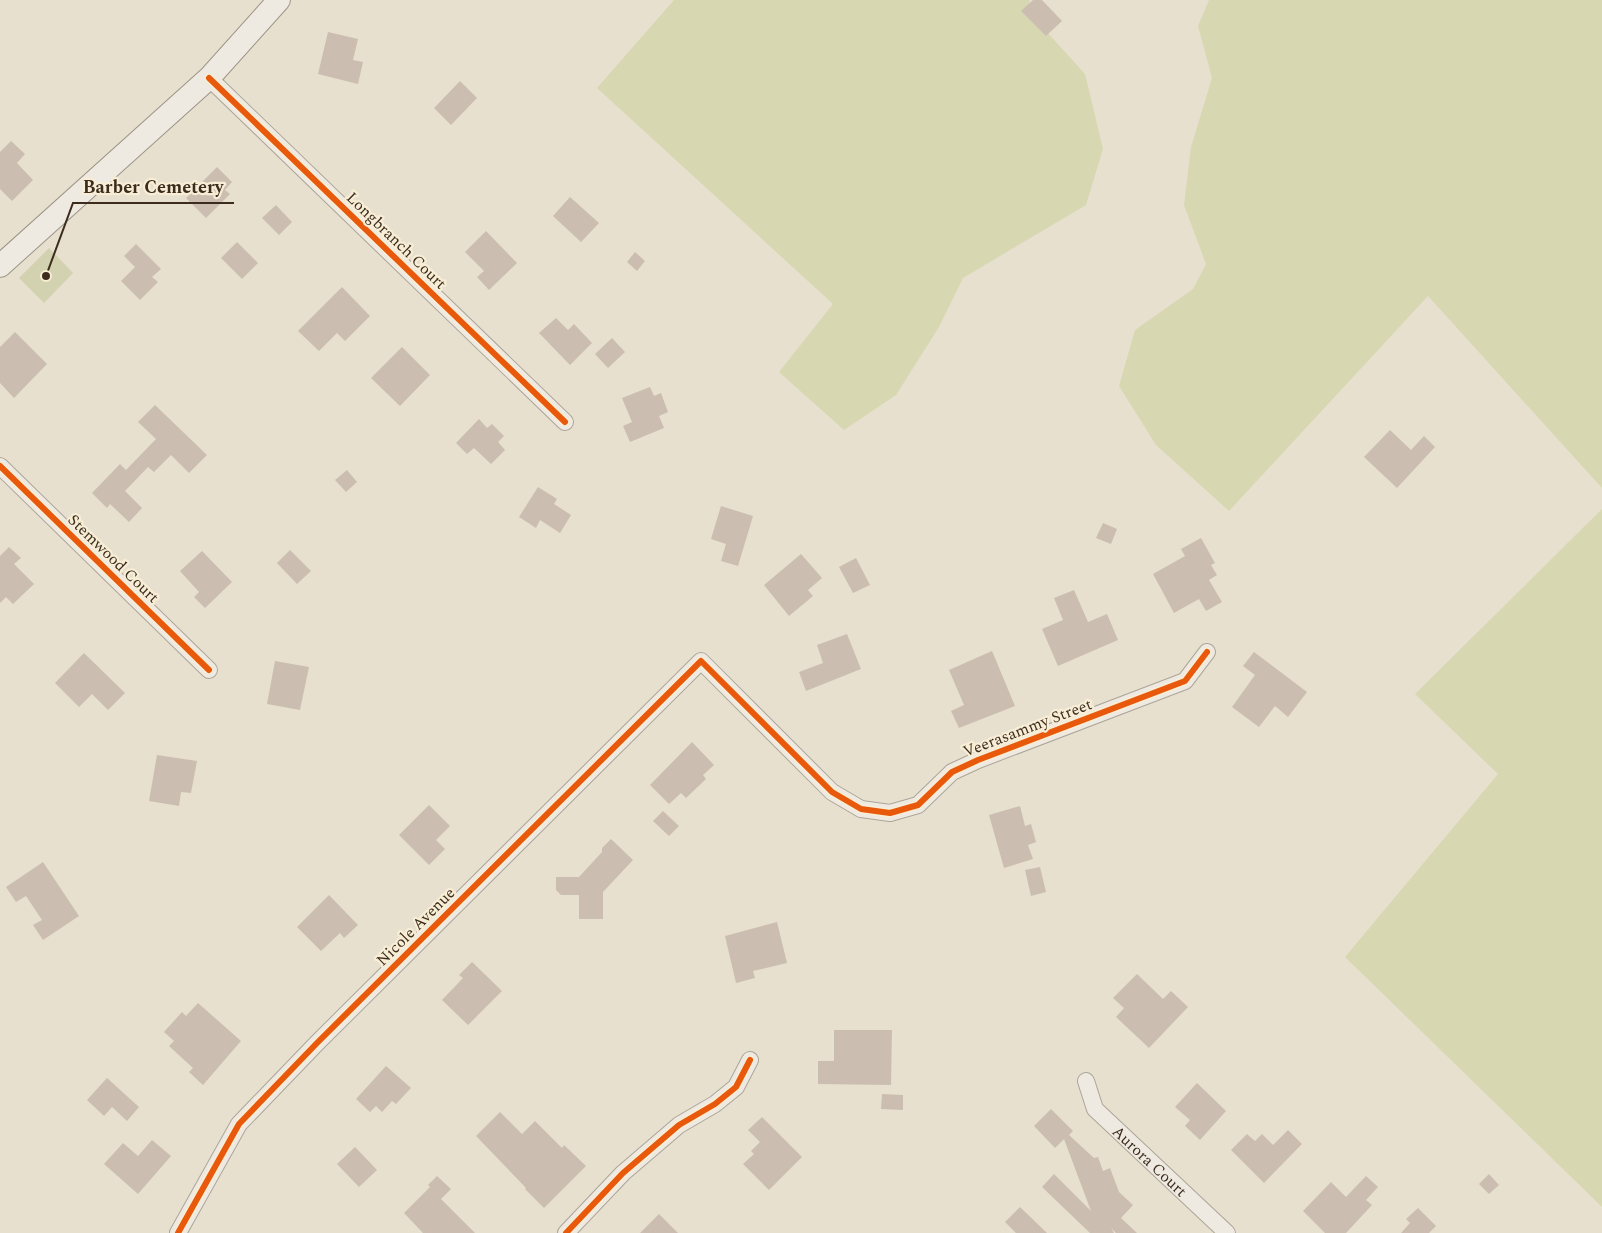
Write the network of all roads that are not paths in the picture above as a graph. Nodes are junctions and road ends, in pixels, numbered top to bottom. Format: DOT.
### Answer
graph roads {
  1 [pos="280,0"];
  2 [pos="209,78"];
  3 [pos="0,266"];
  4 [pos="565,422"];
  5 [pos="0,466"];
  6 [pos="1207,652"];
  7 [pos="701,661"];
  8 [pos="209,670"];
  9 [pos="750,1060"];
  10 [pos="1086,1081"];
  11 [pos="178,1233"];
  12 [pos="566,1233"];
  13 [pos="1227,1233"];
  1 -- 2 [label="street"];
  2 -- 3 [label="street"];
  2 -- 4 [label="street, Longbranch Court"];
  5 -- 8 [label="street, Stemwood Court"];
  6 -- 7 [label="street, Veerasammy Street"];
  7 -- 11 [label="street, Nicole Avenue"];
  9 -- 12 [label="street"];
  10 -- 13 [label="street, Aurora Court"];
}
